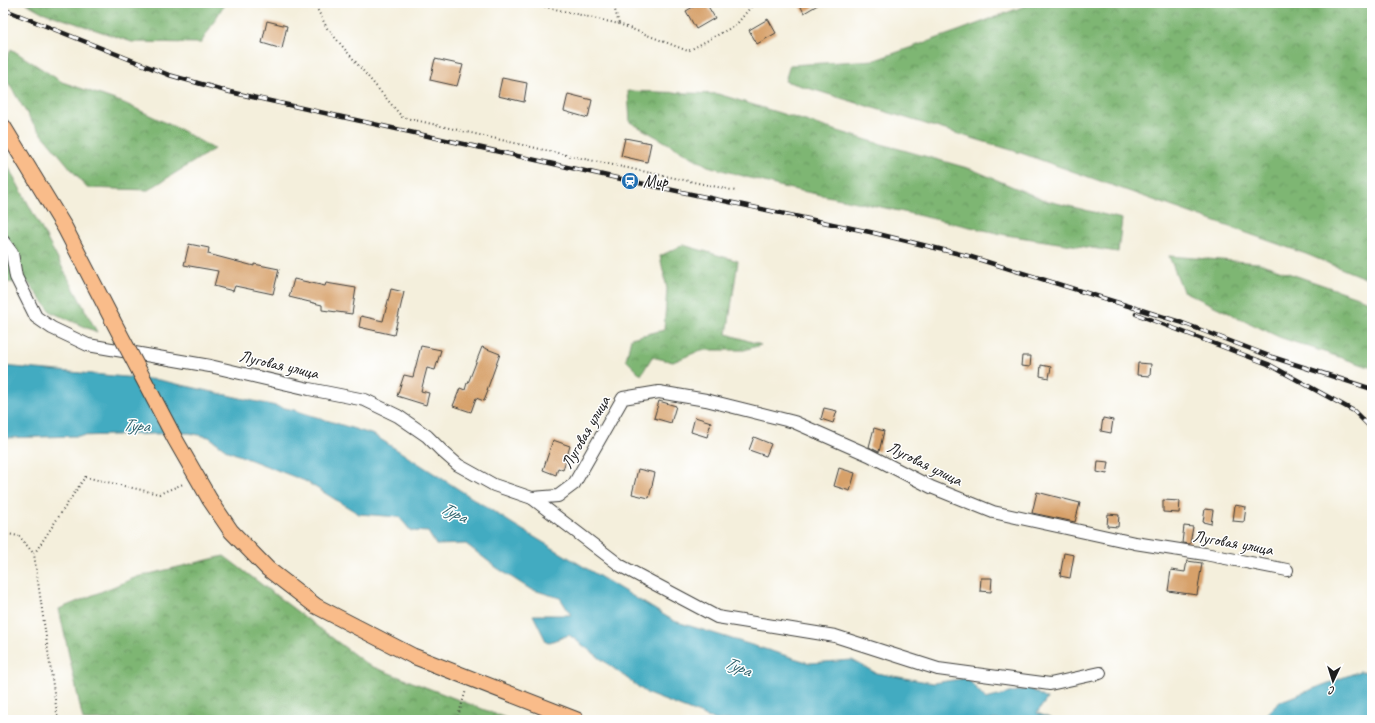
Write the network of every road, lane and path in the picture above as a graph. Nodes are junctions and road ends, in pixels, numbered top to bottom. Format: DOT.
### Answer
graph roads {
  1 [pos="314,3"];
  2 [pos="529,3"];
  3 [pos="613,3"];
  4 [pos="754,3"];
  5 [pos="619,24"];
  6 [pos="3,126"];
  7 [pos="736,191"];
  8 [pos="3,241"];
  9 [pos="184,484"];
  10 [pos="532,498"];
  11 [pos="3,533"];
  12 [pos="34,554"];
  13 [pos="1287,570"];
  14 [pos="1100,673"];
  15 [pos="469,678"];
  16 [pos="58,720"];
  17 [pos="458,720"];
  18 [pos="577,720"];
  1 -- 7 [label="path"];
  2 -- 5 [label="path"];
  3 -- 5 [label="path"];
  4 -- 5 [label="path"];
  6 -- 15 [label="main road, bridge"];
  8 -- 10 [label="street, Луговая улица"];
  9 -- 12 [label="path"];
  10 -- 13 [label="street, Луговая улица"];
  10 -- 14 [label="street"];
  11 -- 12 [label="path"];
  12 -- 16 [label="path"];
  15 -- 17 [label="path"];
  15 -- 18 [label="main road"];
}
